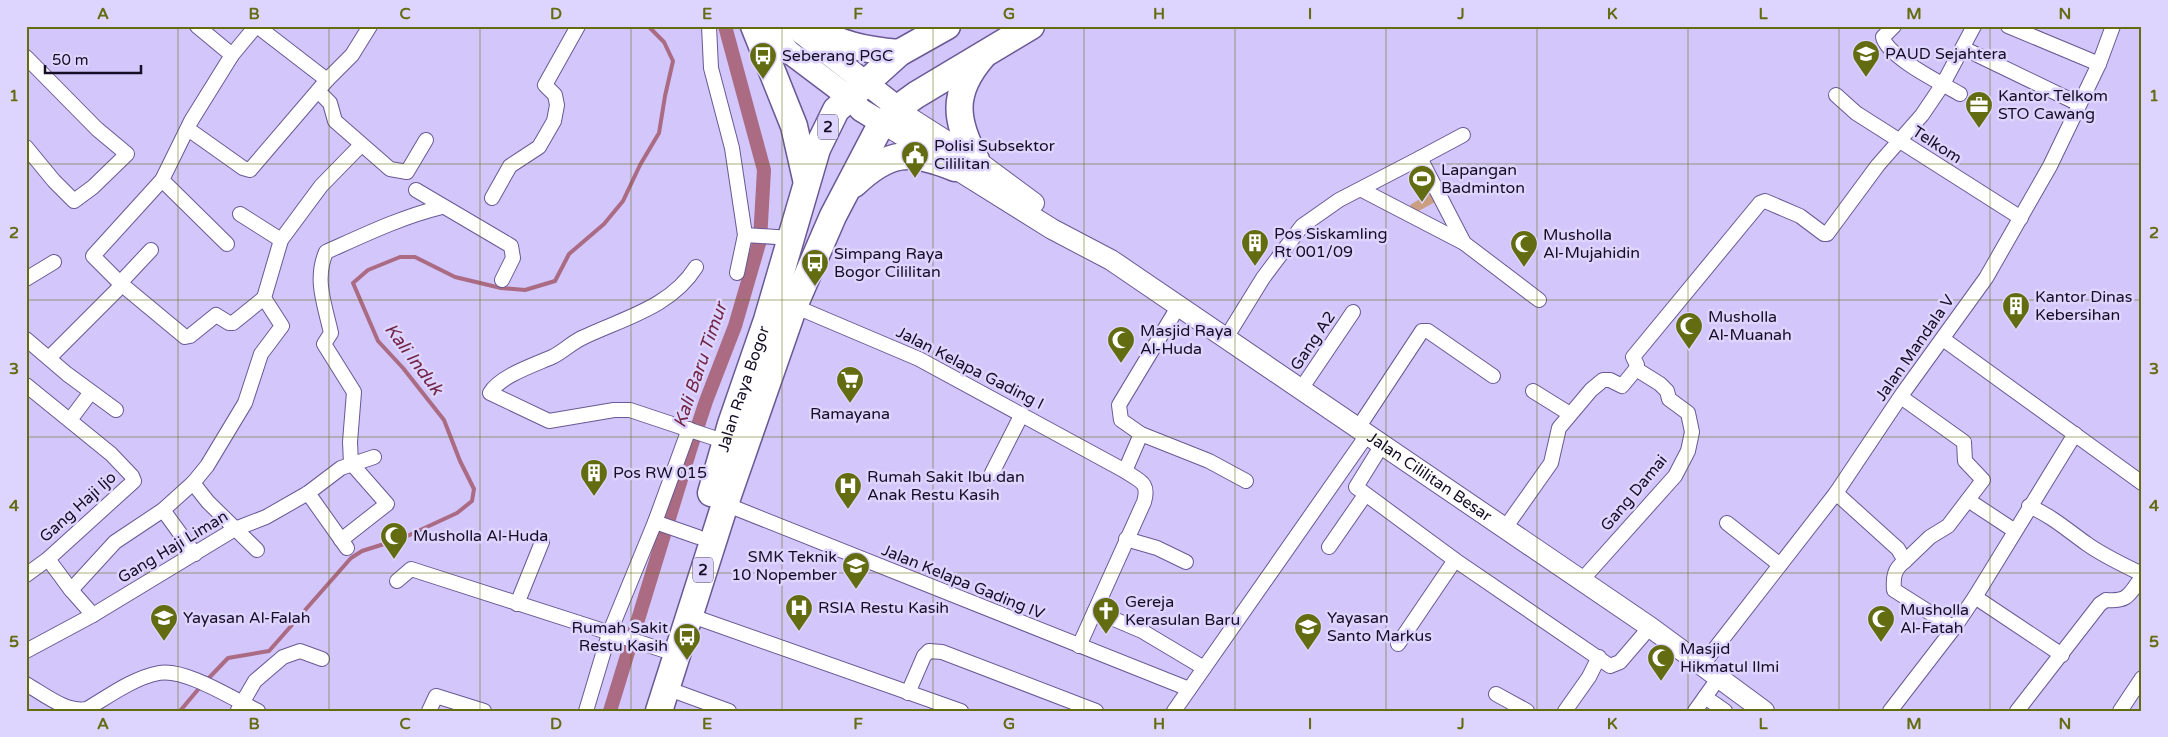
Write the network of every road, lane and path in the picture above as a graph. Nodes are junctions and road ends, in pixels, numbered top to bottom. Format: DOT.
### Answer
graph roads {
  1 [pos="197,26"];
  2 [pos="256,26"];
  3 [pos="370,26"];
  4 [pos="578,26"];
  5 [pos="709,26"];
  6 [pos="754,26"];
  7 [pos="767,26"];
  8 [pos="793,26"];
  9 [pos="810,26"];
  10 [pos="947,26"];
  11 [pos="1031,26"];
  12 [pos="1894,26"];
  13 [pos="1974,26"];
  14 [pos="2008,26"];
  15 [pos="2113,26"];
  16 [pos="1963,48"];
  17 [pos="988,51"];
  18 [pos="899,53"];
  19 [pos="232,56"];
  20 [pos="26,57"];
  21 [pos="2099,64"];
  22 [pos="327,80"];
  23 [pos="1943,84"];
  24 [pos="318,91"];
  25 [pos="1836,94"];
  26 [pos="1960,94"];
  27 [pos="863,95"];
  28 [pos="2079,104"];
  29 [pos="891,116"];
  30 [pos="188,129"];
  31 [pos="1463,135"];
  32 [pos="426,140"];
  33 [pos="1899,141"];
  34 [pos="362,145"];
  35 [pos="26,147"];
  36 [pos="1420,158"];
  37 [pos="965,164"];
  38 [pos="162,180"];
  39 [pos="806,182"];
  40 [pos="416,190"];
  41 [pos="1362,190"];
  42 [pos="845,192"];
  43 [pos="492,198"];
  44 [pos="442,207"];
  45 [pos="240,214"];
  46 [pos="2021,218"];
  47 [pos="748,236"];
  48 [pos="782,238"];
  49 [pos="281,240"];
  50 [pos="1464,243"];
  51 [pos="226,244"];
  52 [pos="151,250"];
  53 [pos="54,262"];
  54 [pos="696,268"];
  55 [pos="737,273"];
  56 [pos="26,279"];
  57 [pos="502,280"];
  58 [pos="119,286"];
  59 [pos="264,298"];
  60 [pos="1539,300"];
  61 [pos="794,306"];
  62 [pos="1178,306"];
  63 [pos="1353,312"];
  64 [pos="1226,338"];
  65 [pos="26,339"];
  66 [pos="1943,339"];
  67 [pos="49,358"];
  68 [pos="1636,369"];
  69 [pos="1493,376"];
  70 [pos="26,385"];
  71 [pos="1301,390"];
  72 [pos="1533,391"];
  73 [pos="91,392"];
  74 [pos="1901,397"];
  75 [pos="116,410"];
  76 [pos="1022,414"];
  77 [pos="1570,414"];
  78 [pos="70,420"];
  79 [pos="703,434"];
  80 [pos="1141,434"];
  81 [pos="2075,434"];
  82 [pos="1369,436"];
  83 [pos="374,457"];
  84 [pos="351,463"];
  85 [pos="1125,471"];
  86 [pos="992,473"];
  87 [pos="1246,481"];
  88 [pos="193,483"];
  89 [pos="2142,483"];
  90 [pos="308,493"];
  91 [pos="1836,493"];
  92 [pos="1365,495"];
  93 [pos="1968,500"];
  94 [pos="725,504"];
  95 [pos="2029,506"];
  96 [pos="163,510"];
  97 [pos="1727,523"];
  98 [pos="662,525"];
  99 [pos="1504,528"];
  100 [pos="235,529"];
  101 [pos="2014,531"];
  102 [pos="698,538"];
  103 [pos="1126,540"];
  104 [pos="542,542"];
  105 [pos="1329,547"];
  106 [pos="257,550"];
  107 [pos="195,554"];
  108 [pos="48,559"];
  109 [pos="1455,560"];
  110 [pos="1905,561"];
  111 [pos="1186,562"];
  112 [pos="1780,564"];
  113 [pos="26,575"];
  114 [pos="2142,575"];
  115 [pos="397,581"];
  116 [pos="1581,581"];
  117 [pos="71,590"];
  118 [pos="1975,597"];
  119 [pos="517,604"];
  120 [pos="1095,611"];
  121 [pos="93,615"];
  122 [pos="688,615"];
  123 [pos="1650,627"];
  124 [pos="1954,628"];
  125 [pos="609,634"];
  126 [pos="1398,644"];
  127 [pos="1079,646"];
  128 [pos="663,650"];
  129 [pos="26,651"];
  130 [pos="2062,655"];
  131 [pos="1599,657"];
  132 [pos="322,660"];
  133 [pos="1703,664"];
  134 [pos="1204,668"];
  135 [pos="1720,676"];
  136 [pos="2142,678"];
  137 [pos="26,684"];
  138 [pos="1189,689"];
  139 [pos="908,693"];
  140 [pos="1496,694"];
  141 [pos="1705,696"];
  142 [pos="662,700"];
  143 [pos="241,707"];
  144 [pos="79,711"];
  145 [pos="258,711"];
  146 [pos="429,711"];
  147 [pos="484,711"];
  148 [pos="586,711"];
  149 [pos="643,711"];
  150 [pos="729,711"];
  151 [pos="961,711"];
  152 [pos="1096,711"];
  153 [pos="1174,711"];
  154 [pos="1527,711"];
  155 [pos="1565,711"];
  156 [pos="1695,711"];
  157 [pos="1725,711"];
  158 [pos="1764,711"];
  159 [pos="1890,711"];
  160 [pos="2017,711"];
  161 [pos="2120,711"];
  1 -- 19 [label="street"];
  2 -- 19 [label="street"];
  2 -- 22 [label="street"];
  3 -- 22 [label="street"];
  4 -- 43 [label="street"];
  5 -- 47 [label="street"];
  6 -- 39 [label="highway"];
  7 -- 27 [label="main road"];
  8 -- 27 [label="main road"];
  9 -- 18 [label="highway"];
  10 -- 18 [label="highway, 2"];
  11 -- 17 [label="highway, 2"];
  12 -- 23 [label="street"];
  13 -- 16 [label="street"];
  14 -- 21 [label="street"];
  15 -- 21 [label="street, Jalan Mandala V"];
  16 -- 23 [label="street"];
  16 -- 28 [label="street"];
  17 -- 29 [label="highway, 2"];
  17 -- 37 [label="highway"];
  18 -- 27 [label="highway, 2"];
  19 -- 30 [label="street"];
  20 -- 35 [label="street"];
  21 -- 28 [label="street, Jalan Mandala V"];
  22 -- 24 [label="street"];
  23 -- 26 [label="street"];
  23 -- 33 [label="street"];
  24 -- 30 [label="street"];
  24 -- 34 [label="street"];
  25 -- 33 [label="street, Telkom"];
  27 -- 29 [label="main road, Jalan Cililitan Besar"];
  27 -- 39 [label="highway, Jalan Raya Bogor / 2"];
  28 -- 46 [label="street, Jalan Mandala V"];
  29 -- 37 [label="street, Jalan Cililitan Besar"];
  29 -- 42 [label="highway, Jalan Raya Bogor / 2"];
  30 -- 38 [label="street"];
  31 -- 36 [label="street"];
  32 -- 34 [label="street"];
  33 -- 46 [label="street, Telkom"];
  33 -- 68 [label="street"];
  34 -- 49 [label="street"];
  36 -- 41 [label="street"];
  36 -- 50 [label="street"];
  37 -- 42 [label="highway"];
  37 -- 62 [label="street, Jalan Cililitan Besar"];
  38 -- 51 [label="street"];
  38 -- 58 [label="street"];
  39 -- 48 [label="highway, Jalan Raya Bogor / 2"];
  40 -- 44 [label="street"];
  41 -- 50 [label="street"];
  41 -- 64 [label="street"];
  42 -- 61 [label="highway, Jalan Raya Bogor / 2"];
  44 -- 57 [label="street"];
  44 -- 84 [label="street"];
  45 -- 49 [label="street"];
  46 -- 66 [label="street, Jalan Mandala V"];
  47 -- 48 [label="street"];
  47 -- 55 [label="street"];
  48 -- 79 [label="highway, Jalan Raya Bogor / 2"];
  49 -- 59 [label="street"];
  50 -- 60 [label="street"];
  52 -- 58 [label="street"];
  53 -- 56 [label="street"];
  54 -- 79 [label="street"];
  58 -- 59 [label="street"];
  58 -- 67 [label="street"];
  59 -- 88 [label="street"];
  61 -- 76 [label="street, Jalan Kelapa Gading I"];
  61 -- 94 [label="highway, Jalan Raya Bogor / 2"];
  62 -- 64 [label="street, Jalan Cililitan Besar"];
  62 -- 80 [label="street"];
  63 -- 71 [label="street, Gang A2"];
  64 -- 71 [label="street, Jalan Cililitan Besar"];
  65 -- 67 [label="street"];
  66 -- 74 [label="street, Jalan Mandala V"];
  66 -- 81 [label="street"];
  67 -- 73 [label="street"];
  68 -- 77 [label="street"];
  68 -- 116 [label="street, Gang Damai"];
  69 -- 82 [label="street"];
  70 -- 78 [label="street, Gang Haji Ijo"];
  71 -- 82 [label="street, Jalan Cililitan Besar"];
  72 -- 77 [label="street"];
  73 -- 75 [label="street"];
  73 -- 78 [label="street"];
  74 -- 91 [label="street, Jalan Mandala V"];
  74 -- 93 [label="street"];
  76 -- 85 [label="street, Jalan Kelapa Gading I"];
  76 -- 86 [label="street"];
  77 -- 99 [label="street"];
  78 -- 108 [label="street, Gang Haji Ijo"];
  79 -- 98 [label="street"];
  79 -- 102 [label="highway, Jalan Raya Bogor / 2"];
  80 -- 85 [label="street"];
  80 -- 87 [label="street"];
  81 -- 89 [label="street"];
  81 -- 95 [label="street"];
  82 -- 92 [label="street"];
  82 -- 99 [label="street, Jalan Cililitan Besar"];
  82 -- 134 [label="street"];
  83 -- 84 [label="street, Gang Haji Liman"];
  84 -- 90 [label="street, Gang Haji Liman"];
  84 -- 90 [label="street"];
  85 -- 103 [label="street, Jalan Kelapa Gading I"];
  88 -- 96 [label="street"];
  88 -- 100 [label="street"];
  90 -- 100 [label="street, Gang Haji Liman"];
  91 -- 110 [label="street"];
  91 -- 112 [label="street, Jalan Mandala V"];
  92 -- 105 [label="street"];
  92 -- 109 [label="street"];
  93 -- 101 [label="street"];
  93 -- 110 [label="street"];
  94 -- 122 [label="highway, Jalan Raya Bogor / 2"];
  94 -- 127 [label="street, Jalan Kelapa Gading IV"];
  95 -- 101 [label="street"];
  95 -- 114 [label="street"];
  96 -- 107 [label="street"];
  96 -- 117 [label="street"];
  97 -- 112 [label="street"];
  98 -- 102 [label="street"];
  98 -- 125 [label="street"];
  99 -- 116 [label="street, Jalan Cililitan Besar"];
  100 -- 106 [label="street"];
  100 -- 107 [label="street, Gang Haji Liman"];
  101 -- 118 [label="street"];
  102 -- 128 [label="highway, Jalan Raya Bogor / 2"];
  103 -- 111 [label="street"];
  103 -- 120 [label="street"];
  104 -- 119 [label="street"];
  107 -- 121 [label="street, Gang Haji Liman"];
  108 -- 113 [label="street, Gang Haji Ijo"];
  108 -- 117 [label="street"];
  109 -- 126 [label="street"];
  109 -- 131 [label="street"];
  110 -- 124 [label="street"];
  112 -- 133 [label="street, Jalan Mandala V"];
  114 -- 130 [label="street"];
  115 -- 119 [label="street"];
  116 -- 123 [label="street, Jalan Cililitan Besar"];
  117 -- 121 [label="street"];
  118 -- 124 [label="street"];
  118 -- 130 [label="street"];
  119 -- 125 [label="street"];
  120 -- 127 [label="street"];
  120 -- 134 [label="street"];
  121 -- 129 [label="street, Gang Haji Liman"];
  122 -- 139 [label="street"];
  122 -- 142 [label="highway, Jalan Raya Bogor / 2"];
  123 -- 131 [label="street"];
  123 -- 133 [label="street, Jalan Cililitan Besar"];
  124 -- 159 [label="street"];
  125 -- 128 [label="street"];
  125 -- 148 [label="street"];
  127 -- 138 [label="street, Jalan Kelapa Gading IV"];
  128 -- 149 [label="highway, Jalan Raya Bogor / 2"];
  130 -- 160 [label="street"];
  131 -- 155 [label="street"];
  132 -- 143 [label="street"];
  133 -- 135 [label="street, Jalan Cililitan Besar"];
  134 -- 138 [label="street"];
  135 -- 141 [label="street"];
  135 -- 158 [label="street, Jalan Cililitan Besar"];
  136 -- 161 [label="street"];
  137 -- 144 [label="street"];
  138 -- 153 [label="street"];
  139 -- 151 [label="street"];
  139 -- 152 [label="street"];
  140 -- 154 [label="street"];
  141 -- 156 [label="street"];
  141 -- 157 [label="street"];
  142 -- 150 [label="street"];
  143 -- 144 [label="street"];
  143 -- 145 [label="street"];
  146 -- 147 [label="street"];
}
